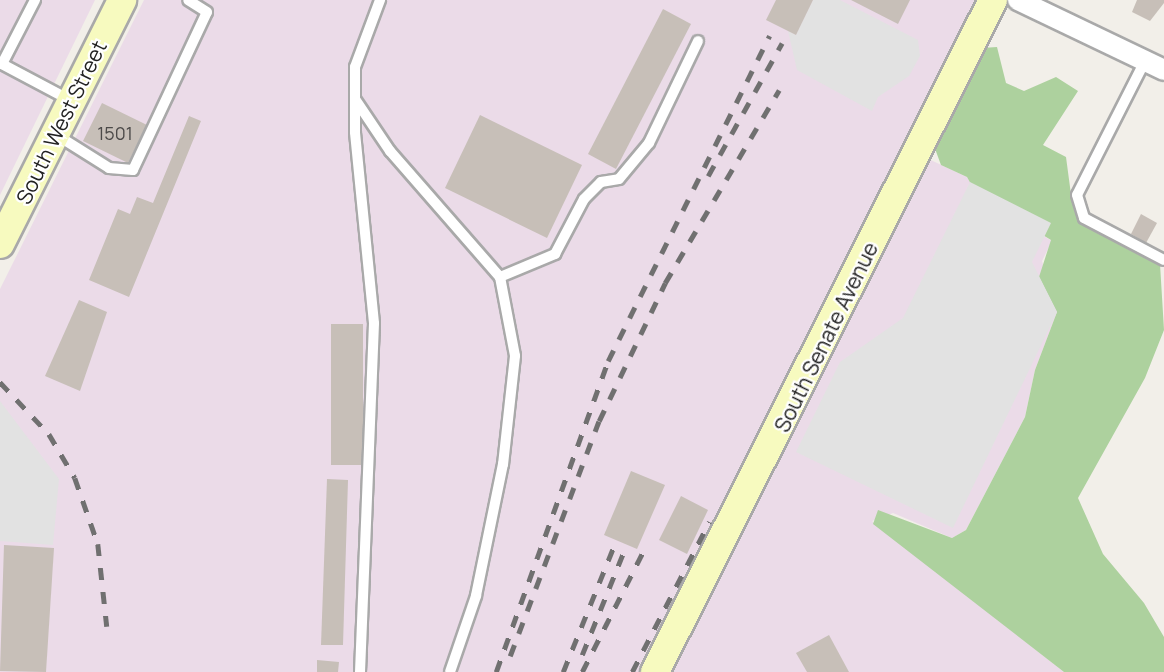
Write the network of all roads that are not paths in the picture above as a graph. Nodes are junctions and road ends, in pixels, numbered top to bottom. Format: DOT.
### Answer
graph roads {
  1 [pos="35,0"];
  2 [pos="122,0"];
  3 [pos="188,0"];
  4 [pos="380,0"];
  5 [pos="993,0"];
  6 [pos="1018,0"];
  7 [pos="698,41"];
  8 [pos="1145,61"];
  9 [pos="1,63"];
  10 [pos="1164,70"];
  11 [pos="70,99"];
  12 [pos="355,99"];
  13 [pos="55,134"];
  14 [pos="0,244"];
  15 [pos="1164,260"];
  16 [pos="500,278"];
  17 [pos="360,672"];
  18 [pos="450,672"];
  19 [pos="655,672"];
  1 -- 9 [label="lane"];
  2 -- 11 [label="street, South West Street"];
  3 -- 13 [label="lane"];
  4 -- 12 [label="lane"];
  5 -- 19 [label="street, South Senate Avenue"];
  6 -- 8 [label="street"];
  7 -- 16 [label="lane"];
  8 -- 10 [label="street"];
  8 -- 15 [label="lane"];
  9 -- 11 [label="lane"];
  11 -- 13 [label="street, South West Street"];
  12 -- 16 [label="lane"];
  12 -- 17 [label="lane"];
  13 -- 14 [label="street, South West Street"];
  16 -- 18 [label="lane"];
}
